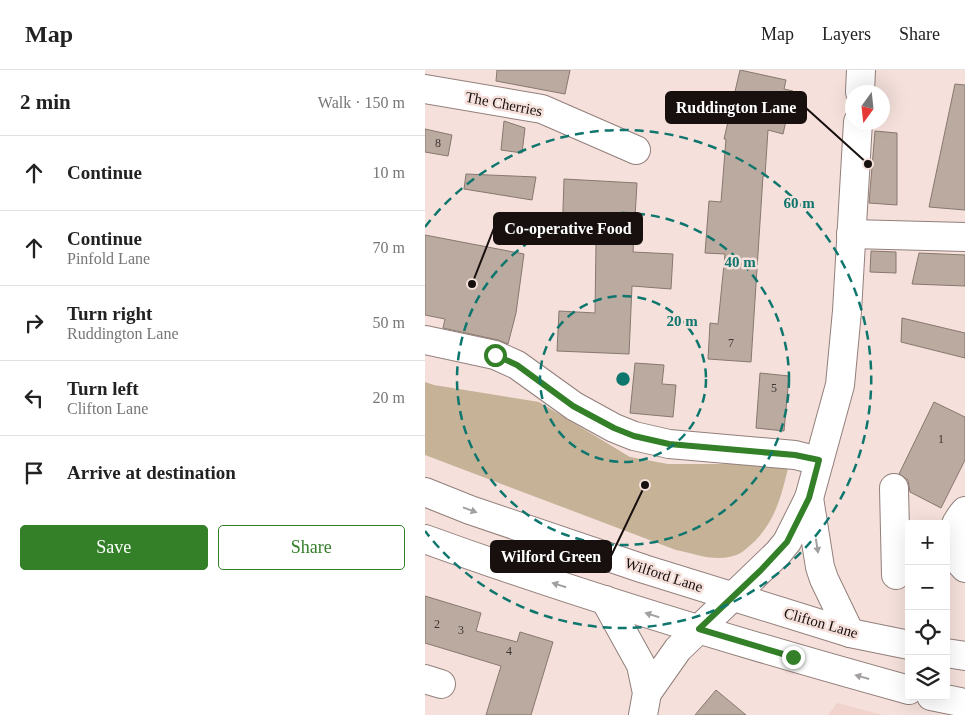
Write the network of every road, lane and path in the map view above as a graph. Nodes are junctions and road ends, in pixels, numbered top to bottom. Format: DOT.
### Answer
graph roads {
  1 [pos="861,70"];
  2 [pos="860,85"];
  3 [pos="425,89"];
  4 [pos="858,130"];
  5 [pos="636,150"];
  6 [pos="851,234"];
  7 [pos="965,237"];
  8 [pos="425,340"];
  9 [pos="819,460"];
  10 [pos="894,488"];
  11 [pos="425,492"];
  12 [pos="809,498"];
  13 [pos="965,511"];
  14 [pos="950,536"];
  15 [pos="425,539"];
  16 [pos="950,540"];
  17 [pos="902,541"];
  18 [pos="965,568"];
  19 [pos="896,575"];
  20 [pos="733,597"];
  21 [pos="605,600"];
  22 [pos="699,629"];
  23 [pos="850,633"];
  24 [pos="905,644"];
  25 [pos="950,654"];
  26 [pos="965,656"];
  27 [pos="905,689"];
  28 [pos="950,700"];
  29 [pos="965,703"];
  30 [pos="645,704"];
  1 -- 2 [label="main road"];
  3 -- 5 [label="main road, The Cherries"];
  4 -- 6 [label="main road"];
  6 -- 7 [label="main road"];
  6 -- 9 [label="main road"];
  8 -- 9 [label="main road"];
  9 -- 12 [label="main road"];
  10 -- 17 [label="main road"];
  11 -- 20 [label="main road, Wilford Lane, one-way"];
  12 -- 20 [label="main road"];
  12 -- 23 [label="main road, one-way"];
  13 -- 14 [label="main road"];
  21 -- 15 [label="main road, one-way"];
  16 -- 18 [label="main road"];
  17 -- 19 [label="main road"];
  20 -- 22 [label="main road"];
  20 -- 23 [label="main road, Clifton Lane"];
  22 -- 21 [label="main road, one-way"];
  21 -- 30 [label="main road"];
  27 -- 22 [label="main road, one-way"];
  22 -- 30 [label="main road"];
  23 -- 24 [label="main road, Clifton Lane"];
  25 -- 26 [label="main road"];
  28 -- 29 [label="main road"];
}
